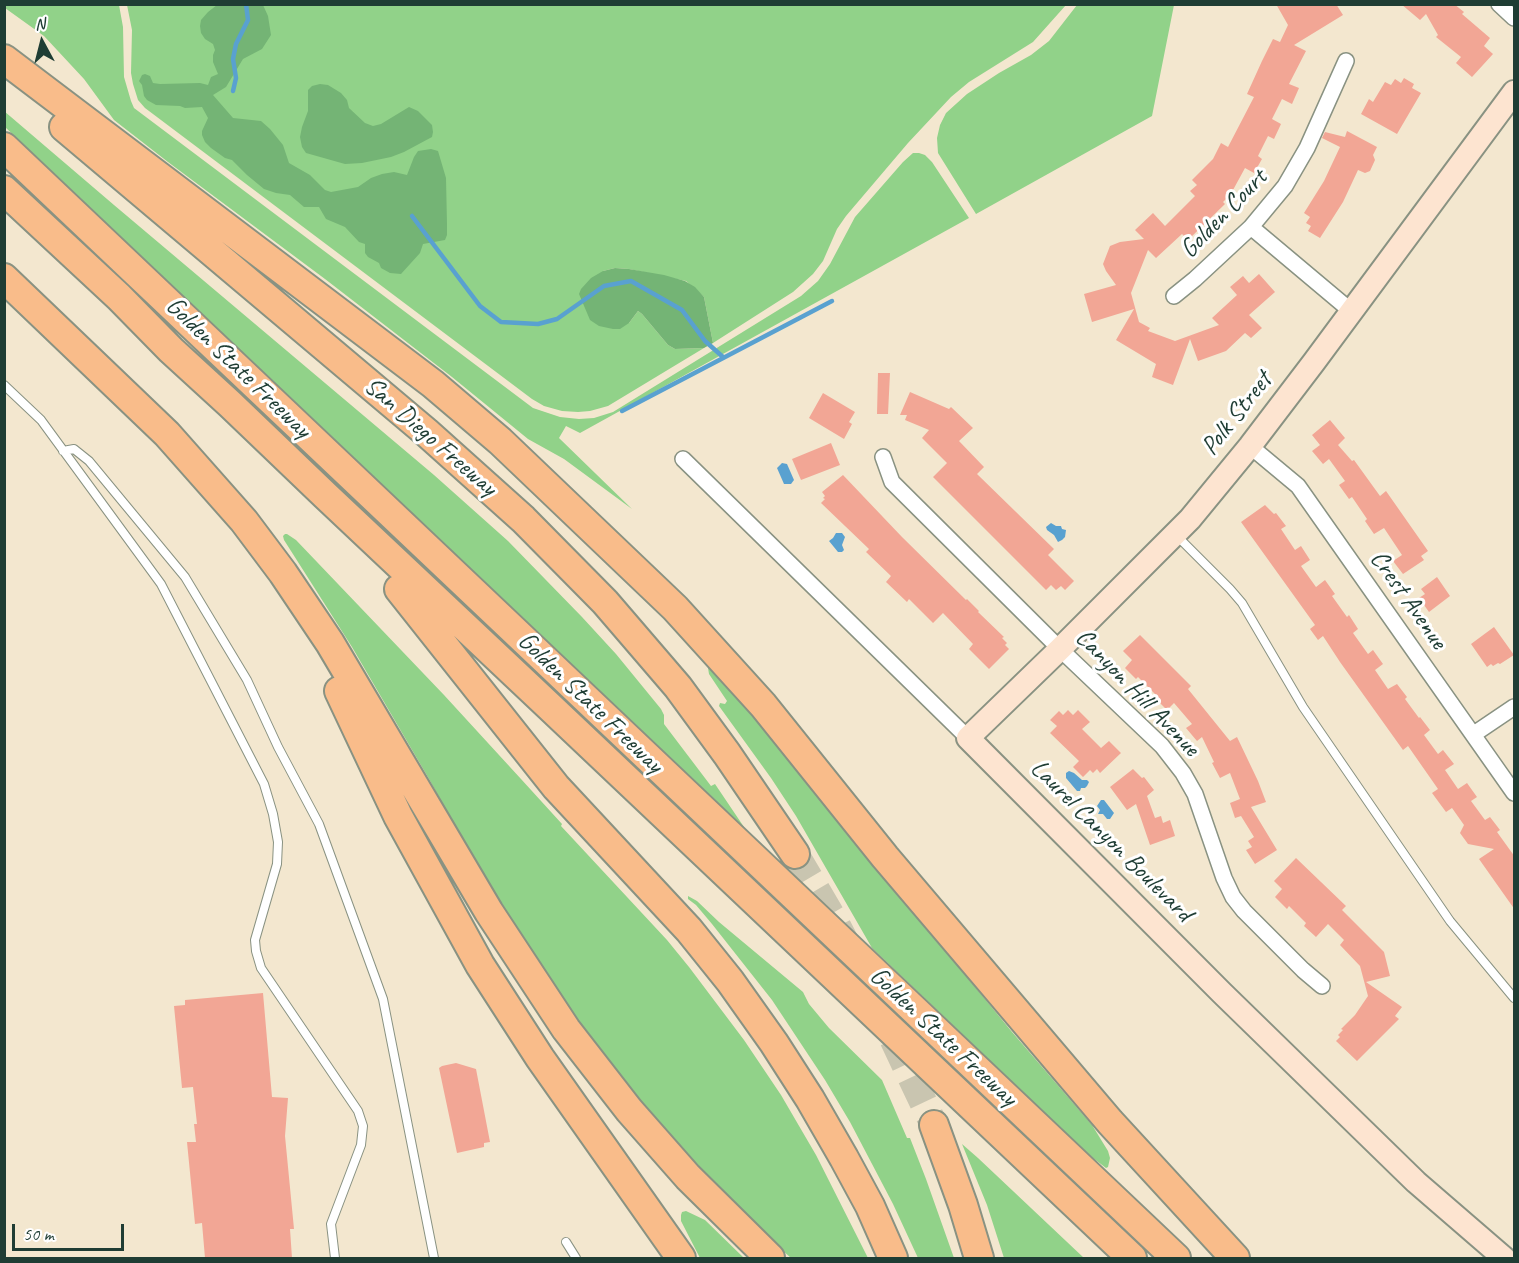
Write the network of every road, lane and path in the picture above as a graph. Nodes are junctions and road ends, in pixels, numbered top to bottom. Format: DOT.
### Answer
graph roads {
  1 [pos="1499,4"];
  2 [pos="1515,18"];
  3 [pos="4,59"];
  4 [pos="1346,61"];
  5 [pos="4,79"];
  6 [pos="1515,92"];
  7 [pos="4,147"];
  8 [pos="4,174"];
  9 [pos="4,190"];
  10 [pos="4,213"];
  11 [pos="1251,227"];
  12 [pos="4,278"];
  13 [pos="1174,296"];
  14 [pos="1351,310"];
  15 [pos="4,385"];
  16 [pos="1250,446"];
  17 [pos="63,451"];
  18 [pos="883,457"];
  19 [pos="682,459"];
  20 [pos="1175,534"];
  21 [pos="283,573"];
  22 [pos="399,589"];
  23 [pos="1060,649"];
  24 [pos="1515,707"];
  25 [pos="1474,734"];
  26 [pos="968,738"];
  27 [pos="1515,793"];
  28 [pos="795,854"];
  29 [pos="802,905"];
  30 [pos="1322,986"];
  31 [pos="1515,998"];
  32 [pos="566,1242"];
  33 [pos="335,1258"];
  34 [pos="434,1258"];
  35 [pos="576,1258"];
  36 [pos="681,1258"];
  37 [pos="770,1258"];
  38 [pos="893,1258"];
  39 [pos="962,1258"];
  40 [pos="979,1258"];
  41 [pos="1109,1258"];
  42 [pos="1132,1258"];
  43 [pos="1176,1258"];
  44 [pos="1235,1258"];
  45 [pos="1504,1258"];
  1 -- 2 [label="street"];
  3 -- 44 [label="highway"];
  4 -- 11 [label="street, Golden Court"];
  5 -- 28 [label="highway, San Diego Freeway"];
  6 -- 14 [label="street, Polk Street"];
  7 -- 29 [label="highway, Golden State Freeway"];
  8 -- 29 [label="highway"];
  9 -- 42 [label="highway"];
  10 -- 22 [label="highway, Golden State Freeway"];
  11 -- 13 [label="street, Golden Court"];
  11 -- 14 [label="street"];
  12 -- 21 [label="highway"];
  14 -- 16 [label="street, Polk Street"];
  15 -- 17 [label="lane"];
  16 -- 20 [label="street, Polk Street"];
  16 -- 25 [label="street, Crest Avenue"];
  17 -- 33 [label="lane"];
  17 -- 34 [label="lane"];
  18 -- 23 [label="street, Canyon Hill Avenue"];
  19 -- 26 [label="street, Laurel Canyon Boulevard"];
  20 -- 23 [label="street, Polk Street"];
  20 -- 31 [label="lane"];
  21 -- 36 [label="highway"];
  21 -- 37 [label="highway"];
  22 -- 38 [label="highway"];
  22 -- 41 [label="highway, Golden State Freeway"];
  23 -- 26 [label="street, Polk Street"];
  23 -- 30 [label="street, Canyon Hill Avenue"];
  24 -- 25 [label="street"];
  25 -- 27 [label="street, Crest Avenue"];
  26 -- 45 [label="street, Laurel Canyon Boulevard"];
  29 -- 43 [label="highway, Golden State Freeway"];
  32 -- 35 [label="lane"];
  39 -- 40 [label="highway"];
}
